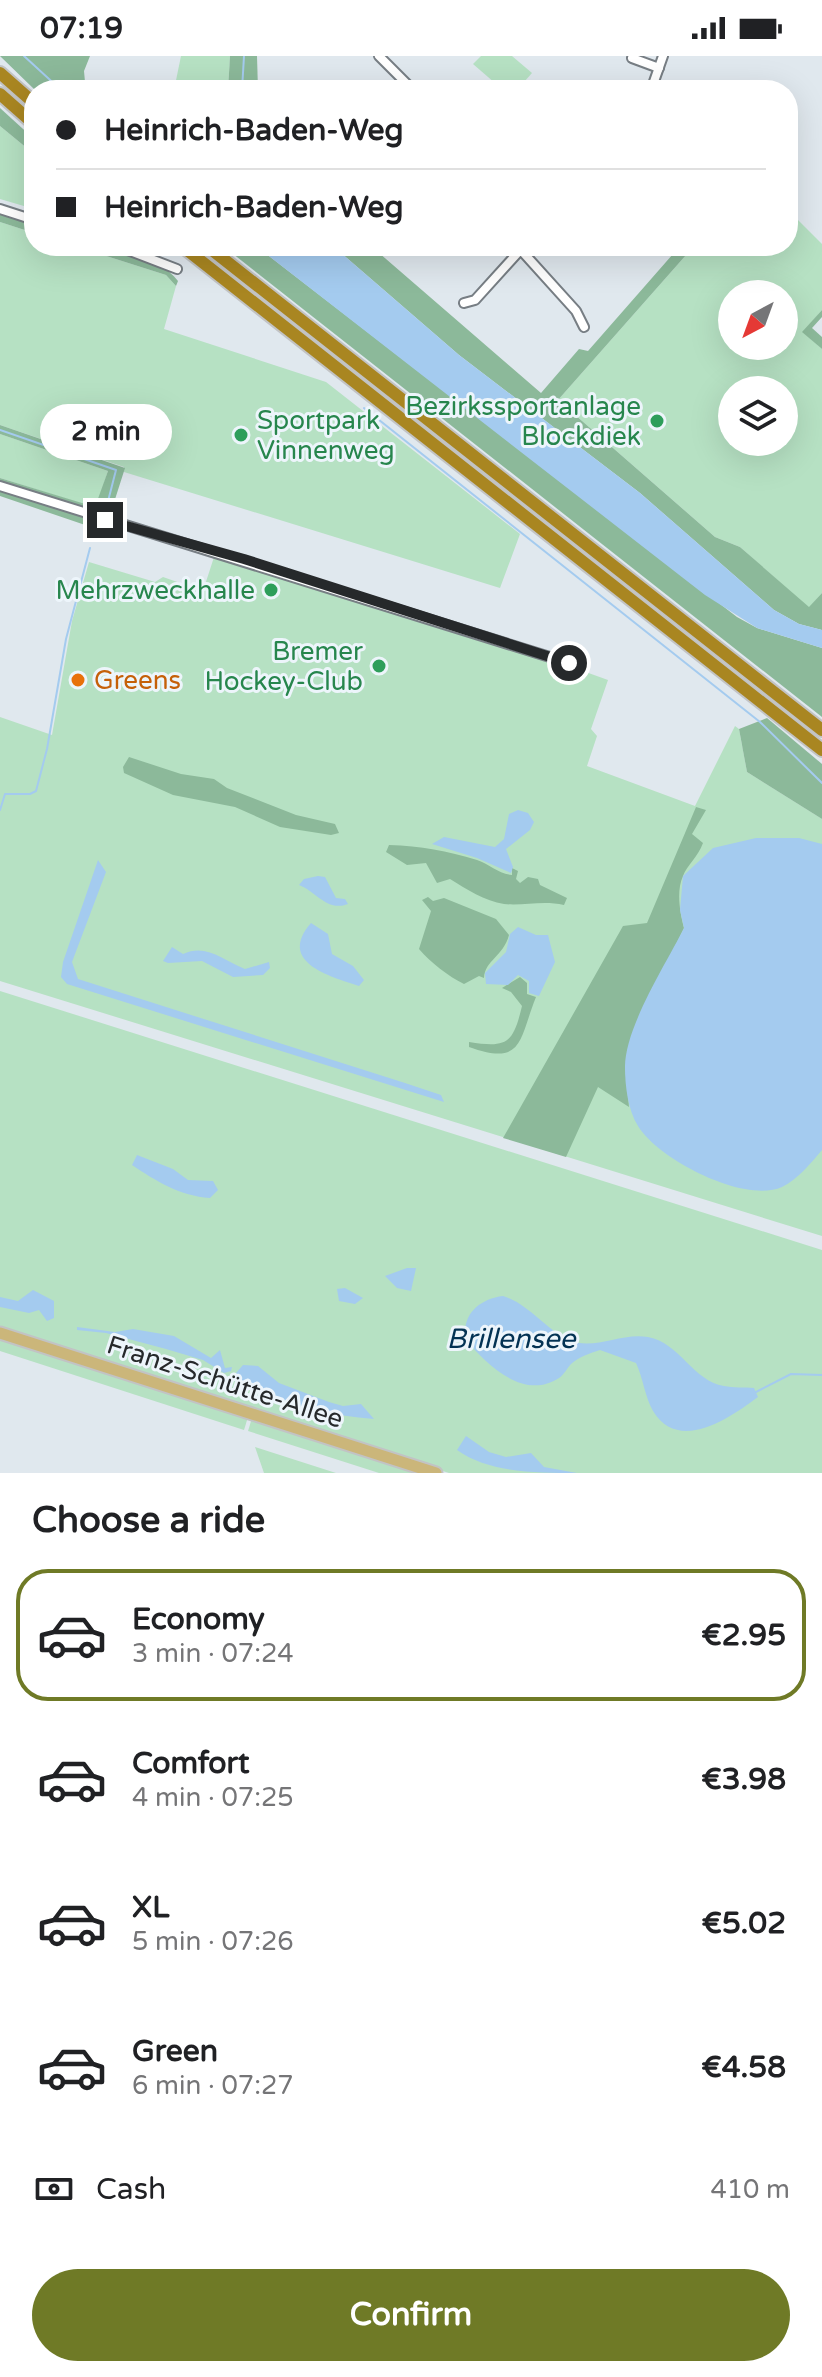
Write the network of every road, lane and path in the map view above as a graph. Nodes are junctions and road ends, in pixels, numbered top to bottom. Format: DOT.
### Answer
graph roads {
  1 [pos="379,56"];
  2 [pos="663,56"];
  3 [pos="632,58"];
  4 [pos="659,68"];
  5 [pos="0,73"];
  6 [pos="403,80"];
  7 [pos="655,80"];
  8 [pos="0,94"];
  9 [pos="24,94"];
  10 [pos="24,115"];
  11 [pos="0,209"];
  12 [pos="24,217"];
  13 [pos="143,256"];
  14 [pos="195,256"];
  15 [pos="220,256"];
  16 [pos="515,256"];
  17 [pos="529,256"];
  18 [pos="177,269"];
  19 [pos="464,303"];
  20 [pos="584,327"];
  21 [pos="0,486"];
  22 [pos="569,663"];
  23 [pos="822,730"];
  24 [pos="822,750"];
  25 [pos="0,1333"];
  26 [pos="436,1473"];
  1 -- 6 [label="street"];
  2 -- 4 [label="street"];
  3 -- 4 [label="street"];
  4 -- 7 [label="street"];
  5 -- 9 [label="highway"];
  8 -- 10 [label="highway"];
  11 -- 12 [label="street"];
  13 -- 18 [label="street"];
  14 -- 24 [label="highway"];
  15 -- 23 [label="highway"];
  16 -- 19 [label="street"];
  17 -- 20 [label="street"];
  21 -- 22 [label="street"];
  25 -- 26 [label="main road, Franz-Schütte-Allee"];
}
